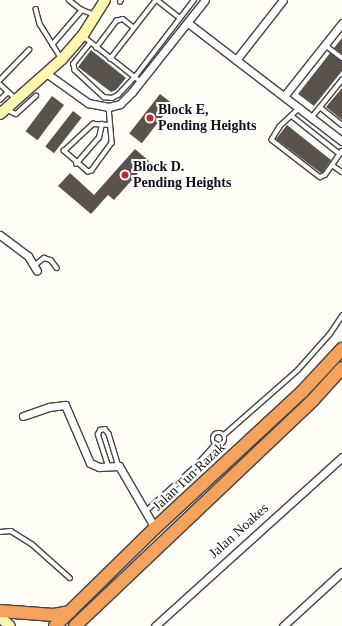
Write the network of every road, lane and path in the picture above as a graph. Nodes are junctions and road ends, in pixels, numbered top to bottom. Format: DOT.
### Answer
graph roads {
  1 [pos="69,0"];
  2 [pos="105,0"];
  3 [pos="157,0"];
  4 [pos="194,0"];
  5 [pos="205,0"];
  6 [pos="283,0"];
  7 [pos="36,9"];
  8 [pos="82,10"];
  9 [pos="96,15"];
  10 [pos="180,18"];
  11 [pos="188,23"];
  12 [pos="342,23"];
  13 [pos="134,28"];
  14 [pos="82,35"];
  15 [pos="90,44"];
  16 [pos="325,45"];
  17 [pos="52,46"];
  18 [pos="96,48"];
  19 [pos="29,50"];
  20 [pos="110,58"];
  21 [pos="342,58"];
  22 [pos="62,59"];
  23 [pos="236,60"];
  24 [pos="46,73"];
  25 [pos="138,79"];
  26 [pos="0,80"];
  27 [pos="341,83"];
  28 [pos="0,84"];
  29 [pos="12,95"];
  30 [pos="285,95"];
  31 [pos="36,96"];
  32 [pos="2,107"];
  33 [pos="109,107"];
  34 [pos="320,107"];
  35 [pos="300,108"];
  36 [pos="292,116"];
  37 [pos="312,117"];
  38 [pos="102,124"];
  39 [pos="110,125"];
  40 [pos="342,125"];
  41 [pos="342,141"];
  42 [pos="340,154"];
  43 [pos="342,160"];
  44 [pos="76,164"];
  45 [pos="332,165"];
  46 [pos="342,172"];
  47 [pos="0,234"];
  48 [pos="36,268"];
  49 [pos="57,268"];
  50 [pos="342,316"];
  51 [pos="342,349"];
  52 [pos="342,368"];
  53 [pos="23,416"];
  54 [pos="224,435"];
  55 [pos="216,444"];
  56 [pos="342,457"];
  57 [pos="108,466"];
  58 [pos="119,466"];
  59 [pos="145,512"];
  60 [pos="155,528"];
  61 [pos="0,532"];
  62 [pos="342,572"];
  63 [pos="70,578"];
  64 [pos="0,611"];
  65 [pos="70,612"];
  66 [pos="0,616"];
  67 [pos="10,626"];
  68 [pos="55,626"];
  69 [pos="75,626"];
  70 [pos="154,626"];
  71 [pos="283,626"];
  1 -- 8 [label="lane"];
  2 -- 9 [label="street"];
  3 -- 10 [label="lane"];
  3 -- 13 [label="lane"];
  4 -- 10 [label="lane"];
  5 -- 11 [label="street"];
  6 -- 23 [label="street"];
  7 -- 17 [label="lane"];
  8 -- 9 [label="lane"];
  8 -- 17 [label="lane"];
  9 -- 14 [label="street"];
  10 -- 25 [label="lane"];
  11 -- 23 [label="street"];
  11 -- 25 [label="street"];
  12 -- 16 [label="street"];
  13 -- 18 [label="lane"];
  13 -- 20 [label="lane"];
  14 -- 15 [label="lane"];
  14 -- 22 [label="street"];
  15 -- 18 [label="lane"];
  15 -- 25 [label="lane"];
  16 -- 21 [label="lane"];
  16 -- 30 [label="street"];
  17 -- 22 [label="lane"];
  18 -- 20 [label="lane"];
  19 -- 26 [label="lane"];
  20 -- 25 [label="lane"];
  22 -- 24 [label="street"];
  23 -- 30 [label="street"];
  24 -- 29 [label="street"];
  24 -- 33 [label="street"];
  25 -- 33 [label="street"];
  27 -- 34 [label="lane"];
  28 -- 29 [label="lane"];
  29 -- 32 [label="street"];
  30 -- 35 [label="street"];
  31 -- 32 [label="lane"];
  33 -- 39 [label="lane"];
  34 -- 37 [label="lane"];
  34 -- 40 [label="lane"];
  35 -- 36 [label="lane"];
  35 -- 37 [label="street"];
  36 -- 42 [label="lane"];
  36 -- 45 [label="lane"];
  37 -- 41 [label="street"];
  38 -- 39 [label="lane"];
  38 -- 44 [label="lane"];
  38 -- 44 [label="lane"];
  39 -- 44 [label="lane"];
  42 -- 43 [label="lane"];
  42 -- 45 [label="lane"];
  45 -- 46 [label="lane"];
  47 -- 48 [label="street"];
  48 -- 49 [label="lane"];
  50 -- 54 [label="lane"];
  51 -- 60 [label="highway, Jalan Tun Razak"];
  52 -- 69 [label="highway, Jalan Tun Razak"];
  53 -- 57 [label="street"];
  54 -- 55 [label="lane"];
  54 -- 55 [label="lane"];
  55 -- 59 [label="lane"];
  56 -- 70 [label="street, Jalan Noakes"];
  57 -- 58 [label="street"];
  57 -- 58 [label="lane"];
  58 -- 59 [label="street"];
  59 -- 60 [label="street"];
  60 -- 65 [label="highway, Jalan Tun Razak"];
  61 -- 63 [label="lane"];
  62 -- 71 [label="street"];
  64 -- 65 [label="highway"];
  65 -- 68 [label="highway, Jalan Tun Razak"];
  66 -- 67 [label="street"];
}
